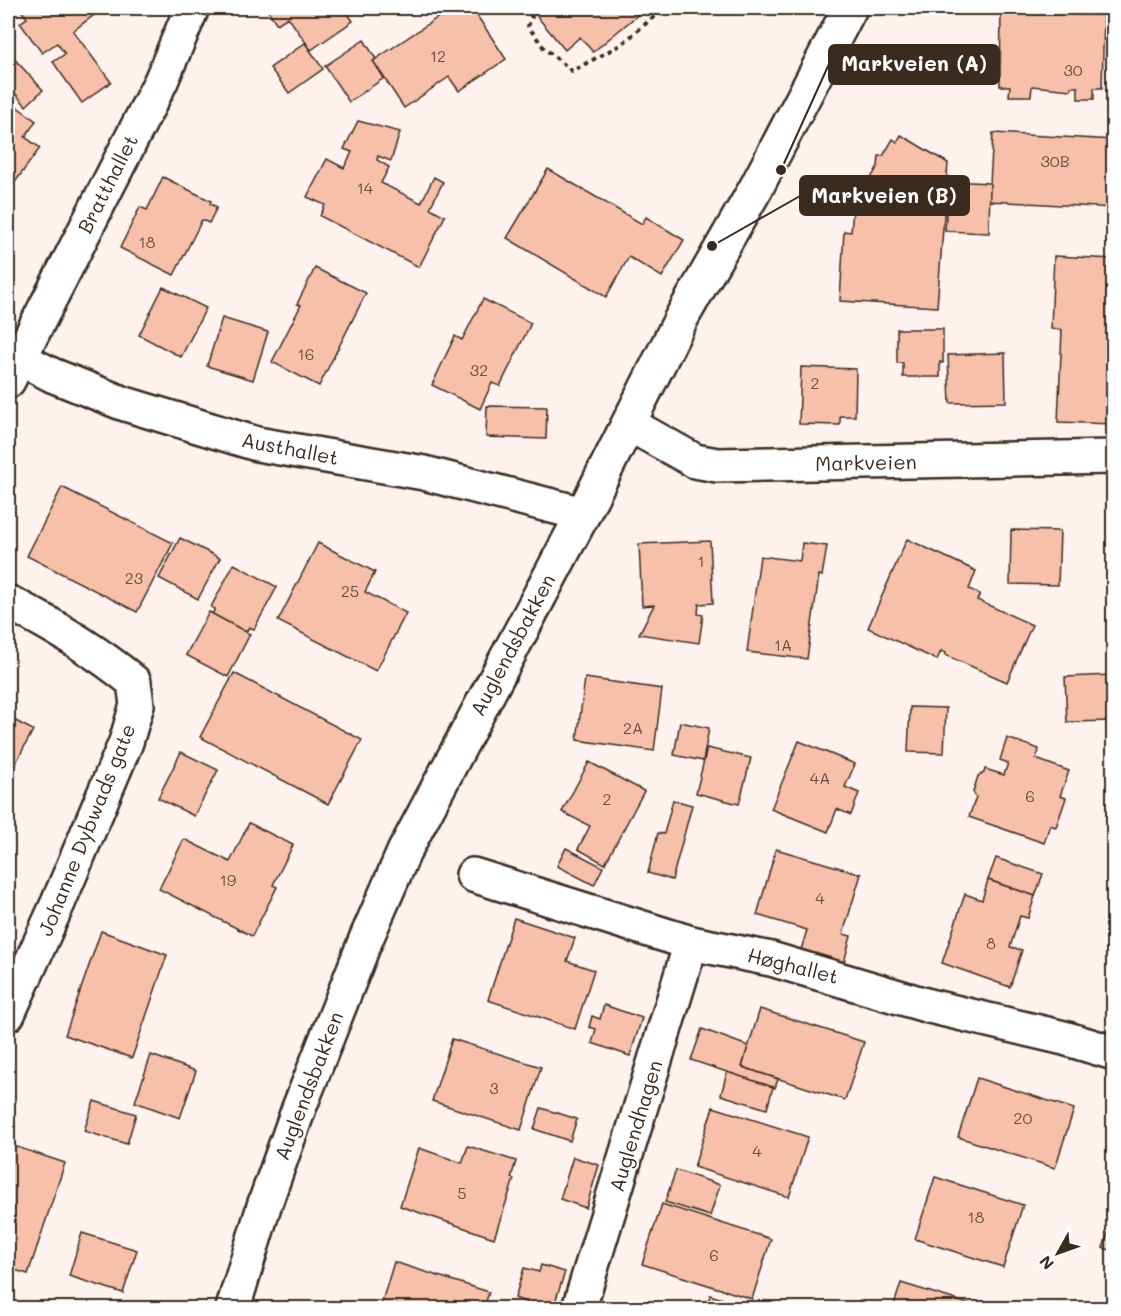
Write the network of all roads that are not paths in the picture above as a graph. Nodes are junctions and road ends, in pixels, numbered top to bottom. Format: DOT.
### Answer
graph roads {
  1 [pos="192,8"];
  2 [pos="850,8"];
  3 [pos="11,364"];
  4 [pos="629,424"];
  5 [pos="1113,457"];
  6 [pos="583,514"];
  7 [pos="8,602"];
  8 [pos="473,875"];
  9 [pos="691,943"];
  10 [pos="8,1014"];
  11 [pos="1113,1053"];
  12 [pos="232,1308"];
  13 [pos="579,1308"];
  1 -- 3 [label="street, Bratthallet"];
  2 -- 4 [label="street, Auglendsbakken"];
  3 -- 6 [label="street, Austhallet"];
  4 -- 5 [label="street, Markveien"];
  4 -- 6 [label="street, Auglendsbakken"];
  6 -- 12 [label="street, Auglendsbakken"];
  7 -- 10 [label="street, Johanne Dybwads gate"];
  8 -- 9 [label="street, Høghallet"];
  9 -- 11 [label="street, Høghallet"];
  9 -- 13 [label="street, Auglendhagen"];
}
